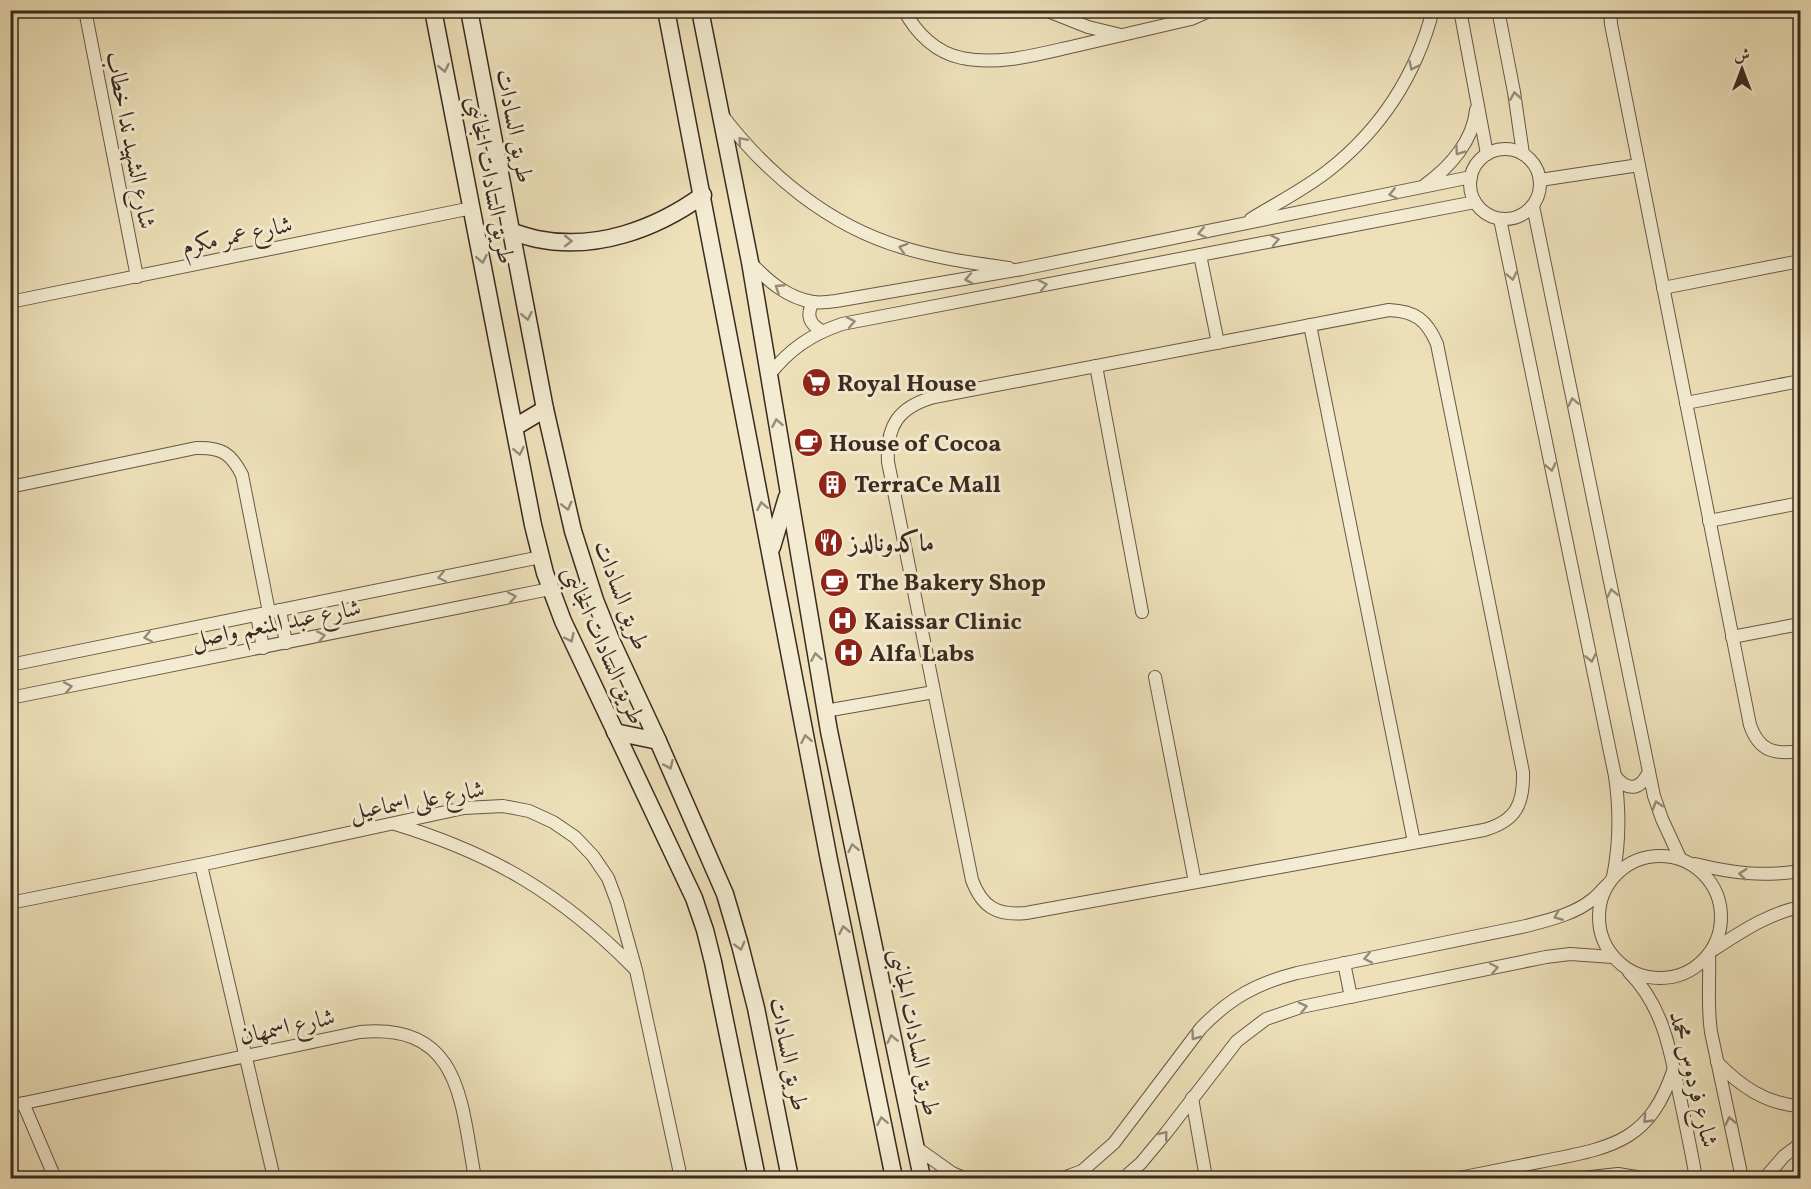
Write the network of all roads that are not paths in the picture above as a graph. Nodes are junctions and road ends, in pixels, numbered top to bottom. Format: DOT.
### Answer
graph roads {
  1 [pos="85,10"];
  2 [pos="433,10"];
  3 [pos="469,10"];
  4 [pos="666,10"];
  5 [pos="700,10"];
  6 [pos="904,10"];
  7 [pos="1045,10"];
  8 [pos="1211,10"];
  9 [pos="1433,10"];
  10 [pos="1460,10"];
  11 [pos="1498,10"];
  12 [pos="1610,10"];
  13 [pos="1124,35"];
  14 [pos="1478,100"];
  15 [pos="720,113"];
  16 [pos="1487,154"];
  17 [pos="1523,154"];
  18 [pos="1639,165"];
  19 [pos="1471,177"];
  20 [pos="1540,180"];
  21 [pos="1419,189"];
  22 [pos="703,195"];
  23 [pos="1475,202"];
  24 [pos="1533,206"];
  25 [pos="472,208"];
  26 [pos="1500,219"];
  27 [pos="1241,225"];
  28 [pos="510,231"];
  29 [pos="1143,245"];
  30 [pos="1200,255"];
  31 [pos="1800,261"];
  32 [pos="750,262"];
  33 [pos="1149,265"];
  34 [pos="1022,269"];
  35 [pos="136,277"];
  36 [pos="1663,288"];
  37 [pos="10,302"];
  38 [pos="813,302"];
  39 [pos="1310,325"];
  40 [pos="822,331"];
  41 [pos="1218,343"];
  42 [pos="1096,366"];
  43 [pos="769,375"];
  44 [pos="1800,381"];
  45 [pos="1686,403"];
  46 [pos="545,409"];
  47 [pos="515,427"];
  48 [pos="10,488"];
  49 [pos="789,494"];
  50 [pos="1800,503"];
  51 [pos="1709,521"];
  52 [pos="770,550"];
  53 [pos="541,557"];
  54 [pos="550,589"];
  55 [pos="269,612"];
  56 [pos="1142,612"];
  57 [pos="1800,624"];
  58 [pos="1732,637"];
  59 [pos="286,643"];
  60 [pos="263,648"];
  61 [pos="10,665"];
  62 [pos="1155,677"];
  63 [pos="934,692"];
  64 [pos="10,698"];
  65 [pos="825,711"];
  66 [pos="615,732"];
  67 [pos="658,741"];
  68 [pos="1800,751"];
  69 [pos="1649,772"];
  70 [pos="1615,776"];
  71 [pos="394,824"];
  72 [pos="1414,842"];
  73 [pos="830,860"];
  74 [pos="1684,860"];
  75 [pos="201,865"];
  76 [pos="1800,871"];
  77 [pos="1610,881"];
  78 [pos="1195,882"];
  79 [pos="860,885"];
  80 [pos="10,903"];
  81 [pos="1800,907"];
  82 [pos="1710,952"];
  83 [pos="1617,961"];
  84 [pos="1344,963"];
  85 [pos="636,970"];
  86 [pos="1351,997"];
  87 [pos="245,1056"];
  88 [pos="1717,1062"];
  89 [pos="1674,1068"];
  90 [pos="1192,1098"];
  91 [pos="17,1104"];
  92 [pos="1800,1106"];
  93 [pos="1800,1144"];
  94 [pos="914,1146"];
  95 [pos="1203,1165"];
  96 [pos="1085,1174"];
  97 [pos="55,1179"];
  98 [pos="274,1179"];
  99 [pos="476,1179"];
  100 [pos="681,1179"];
  101 [pos="758,1179"];
  102 [pos="790,1179"];
  103 [pos="894,1179"];
  104 [pos="922,1179"];
  105 [pos="964,1179"];
  106 [pos="1064,1179"];
  107 [pos="1124,1179"];
  108 [pos="1206,1179"];
  109 [pos="1215,1179"];
  110 [pos="1459,1179"];
  111 [pos="1582,1179"];
  112 [pos="1642,1179"];
  113 [pos="1696,1179"];
  114 [pos="1742,1179"];
  115 [pos="1765,1179"];
  1 -- 35 [label="street, شارع الشهيد ندا خطاب"];
  2 -- 25 [label="main road, طريق السادات الجانبى, one-way"];
  3 -- 28 [label="main road, طريق السادات"];
  4 -- 22 [label="main road"];
  5 -- 15 [label="main road, طريق السادات الجانبى"];
  6 -- 13 [label="street"];
  7 -- 13 [label="street"];
  8 -- 13 [label="street"];
  9 -- 27 [label="street, one-way"];
  10 -- 14 [label="street"];
  17 -- 11 [label="street, one-way"];
  12 -- 18 [label="street"];
  14 -- 16 [label="street"];
  14 -- 21 [label="street, one-way"];
  15 -- 32 [label="main road, طريق السادات الجانبى"];
  34 -- 15 [label="street, one-way"];
  16 -- 17 [label="street"];
  16 -- 19 [label="street"];
  17 -- 20 [label="street"];
  18 -- 20 [label="street"];
  18 -- 36 [label="street"];
  19 -- 21 [label="street"];
  19 -- 23 [label="street"];
  20 -- 24 [label="street"];
  21 -- 27 [label="street, one-way"];
  28 -- 22 [label="main road, one-way"];
  52 -- 22 [label="main road, one-way"];
  23 -- 26 [label="street"];
  30 -- 23 [label="street, one-way"];
  24 -- 26 [label="street"];
  69 -- 24 [label="street, one-way"];
  25 -- 35 [label="street, شارع عمر مكرم"];
  25 -- 47 [label="main road, طريق السادات الجانبى, one-way"];
  26 -- 70 [label="street, one-way"];
  27 -- 29 [label="street, one-way"];
  28 -- 46 [label="main road, طريق السادات, one-way"];
  29 -- 33 [label="street"];
  29 -- 34 [label="street"];
  30 -- 33 [label="street"];
  30 -- 41 [label="street"];
  31 -- 36 [label="street"];
  38 -- 32 [label="street, one-way"];
  32 -- 43 [label="main road, طريق السادات الجانبى"];
  40 -- 33 [label="street, one-way"];
  34 -- 38 [label="street, one-way"];
  35 -- 37 [label="street, شارع عمر مكرم"];
  36 -- 45 [label="street"];
  38 -- 40 [label="street"];
  39 -- 41 [label="street"];
  39 -- 72 [label="street"];
  39 -- 72 [label="street"];
  40 -- 43 [label="street"];
  41 -- 42 [label="street"];
  42 -- 56 [label="street"];
  42 -- 63 [label="street"];
  49 -- 43 [label="main road, طريق السادات الجانبى, one-way"];
  44 -- 45 [label="street"];
  45 -- 51 [label="street"];
  46 -- 47 [label="main road"];
  46 -- 67 [label="main road, طريق السادات, one-way"];
  47 -- 53 [label="main road, طريق السادات الجانبى, one-way"];
  48 -- 55 [label="street"];
  49 -- 52 [label="main road"];
  65 -- 49 [label="main road, طريق السادات الجانبى, one-way"];
  50 -- 51 [label="street"];
  51 -- 58 [label="street"];
  73 -- 52 [label="main road, one-way"];
  53 -- 54 [label="main road, طريق السادات الجانبى"];
  53 -- 55 [label="street, شارع عبد المنعم واصل, one-way"];
  59 -- 54 [label="street, شارع عبد المنعم واصل, one-way"];
  54 -- 66 [label="main road, طريق السادات الجانبى, one-way"];
  55 -- 59 [label="street"];
  55 -- 60 [label="street"];
  55 -- 61 [label="street, شارع عبد المنعم واصل, one-way"];
  57 -- 58 [label="street"];
  58 -- 68 [label="street"];
  59 -- 60 [label="street, شارع عبد المنعم واصل"];
  64 -- 60 [label="street, شارع عبد المنعم واصل, one-way"];
  62 -- 78 [label="street"];
  63 -- 65 [label="street"];
  63 -- 78 [label="street"];
  79 -- 65 [label="main road, طريق السادات الجانبى, one-way"];
  66 -- 67 [label="main road"];
  66 -- 101 [label="main road, طريق السادات الجانبى"];
  67 -- 102 [label="main road, طريق السادات, one-way"];
  69 -- 70 [label="street"];
  74 -- 69 [label="street, one-way"];
  70 -- 77 [label="street"];
  71 -- 75 [label="street, شارع على اسماعيل"];
  71 -- 85 [label="street"];
  71 -- 85 [label="street, شارع على اسماعيل"];
  72 -- 78 [label="street"];
  73 -- 79 [label="main road"];
  103 -- 73 [label="main road, one-way"];
  76 -- 74 [label="street, one-way"];
  74 -- 77 [label="street"];
  74 -- 82 [label="street"];
  75 -- 80 [label="street, شارع على اسماعيل"];
  75 -- 87 [label="street"];
  77 -- 83 [label="street"];
  77 -- 84 [label="street, one-way"];
  94 -- 79 [label="main road, طريق السادات الجانبى, one-way"];
  81 -- 82 [label="street"];
  82 -- 83 [label="street"];
  82 -- 88 [label="street, شارع فردوس محمد"];
  86 -- 83 [label="street, one-way"];
  83 -- 89 [label="street, شارع فردوس محمد"];
  84 -- 86 [label="street"];
  84 -- 96 [label="street, one-way"];
  85 -- 100 [label="street, شارع على اسماعيل"];
  90 -- 86 [label="street, one-way"];
  87 -- 91 [label="street, شارع اسمهان"];
  87 -- 98 [label="street"];
  87 -- 99 [label="street, شارع اسمهان"];
  88 -- 92 [label="street"];
  114 -- 88 [label="street, شارع فردوس محمد, one-way"];
  89 -- 110 [label="street, one-way"];
  89 -- 113 [label="street, شارع فردوس محمد"];
  90 -- 95 [label="street"];
  107 -- 90 [label="street, one-way"];
  91 -- 97 [label="street"];
  93 -- 115 [label="street"];
  94 -- 104 [label="main road, طريق السادات الجانبى"];
  94 -- 105 [label="street"];
  95 -- 108 [label="street"];
  95 -- 109 [label="street"];
  96 -- 106 [label="street"];
  111 -- 112 [label="street"];
}
